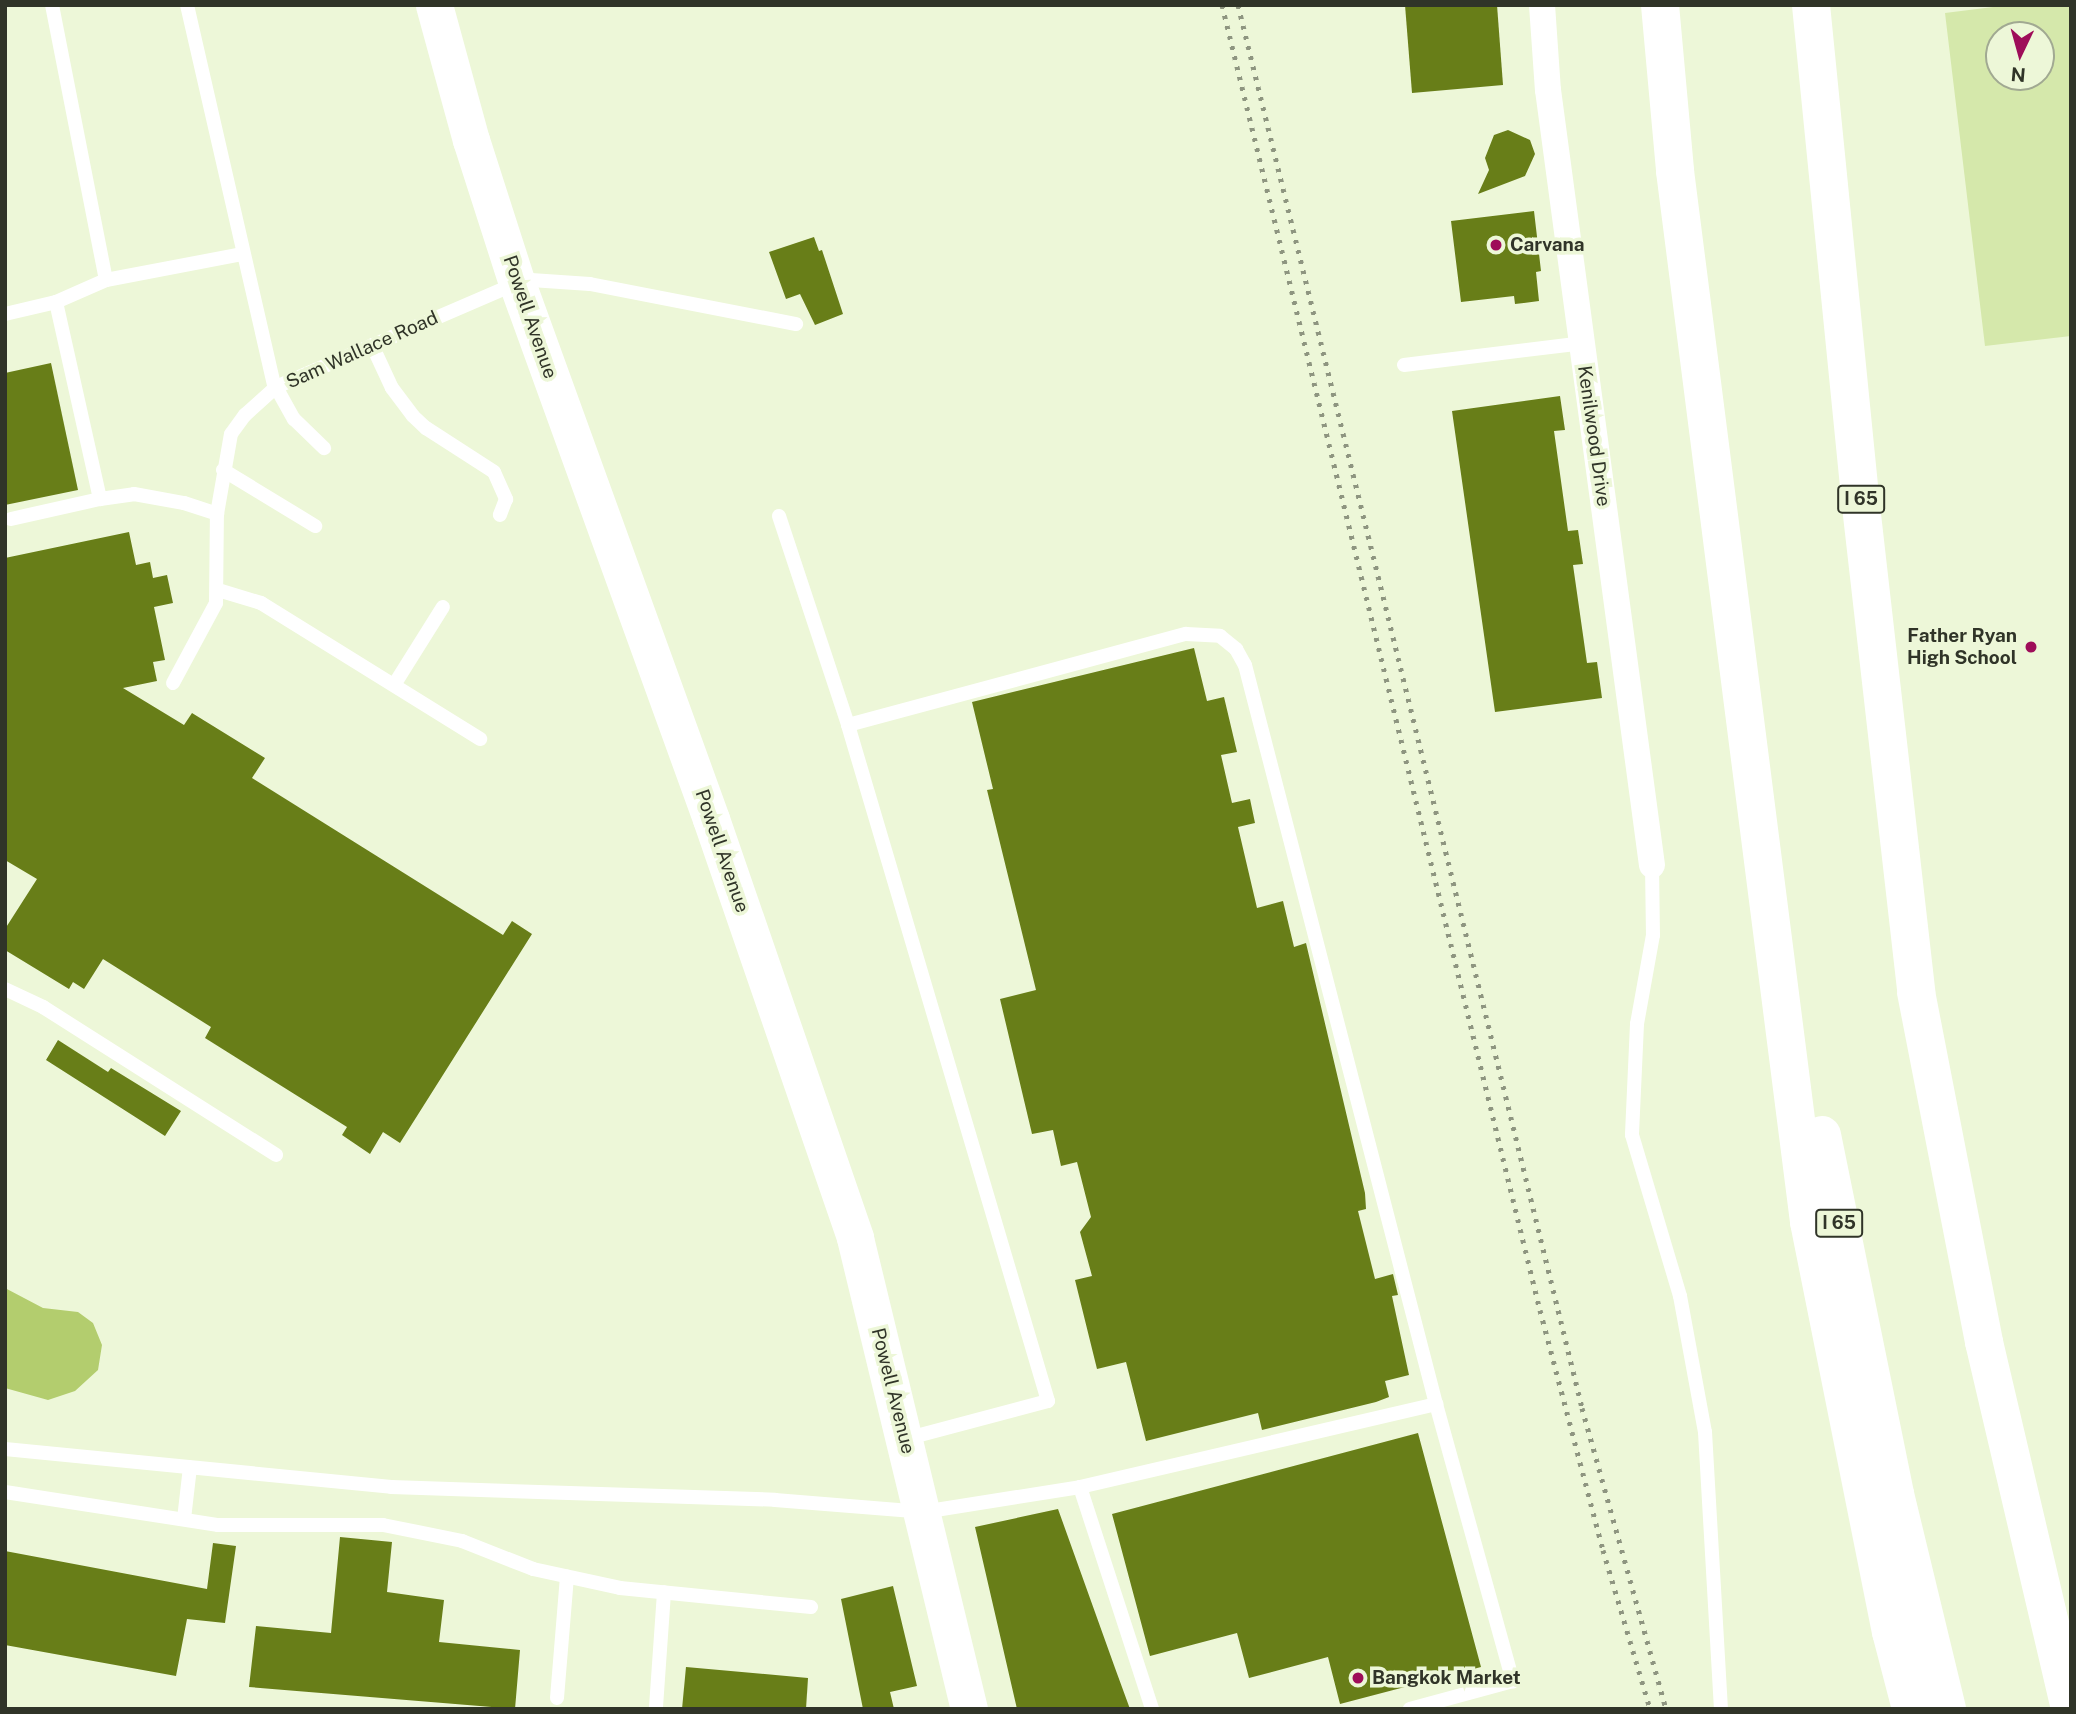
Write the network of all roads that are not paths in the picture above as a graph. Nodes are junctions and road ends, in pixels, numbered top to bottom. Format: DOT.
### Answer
graph roads {
  1 [pos="52,5"];
  2 [pos="187,5"];
  3 [pos="434,5"];
  4 [pos="1542,5"];
  5 [pos="1660,5"];
  6 [pos="1811,5"];
  7 [pos="242,254"];
  8 [pos="106,280"];
  9 [pos="517,283"];
  10 [pos="56,302"];
  11 [pos="5,314"];
  12 [pos="796,324"];
  13 [pos="1582,343"];
  14 [pos="372,345"];
  15 [pos="1404,365"];
  16 [pos="275,388"];
  17 [pos="324,448"];
  18 [pos="223,470"];
  19 [pos="100,499"];
  20 [pos="217,514"];
  21 [pos="500,514"];
  22 [pos="779,516"];
  23 [pos="11,519"];
  24 [pos="315,526"];
  25 [pos="218,590"];
  26 [pos="443,607"];
  27 [pos="173,683"];
  28 [pos="394,685"];
  29 [pos="848,725"];
  30 [pos="1749,733"];
  31 [pos="480,740"];
  32 [pos="1652,865"];
  33 [pos="5,989"];
  34 [pos="276,1155"];
  35 [pos="1436,1404"];
  36 [pos="905,1439"];
  37 [pos="5,1449"];
  38 [pos="190,1468"];
  39 [pos="1080,1488"];
  40 [pos="5,1492"];
  41 [pos="923,1512"];
  42 [pos="184,1519"];
  43 [pos="567,1576"];
  44 [pos="664,1592"];
  45 [pos="811,1607"];
  46 [pos="557,1698"];
  47 [pos="965,1702"];
  48 [pos="656,1707"];
  49 [pos="1152,1709"];
  50 [pos="1410,1709"];
  51 [pos="1721,1709"];
  52 [pos="1911,1709"];
  53 [pos="1947,1709"];
  54 [pos="2070,1709"];
  1 -- 8 [label="lane"];
  2 -- 7 [label="lane"];
  3 -- 9 [label="main road, Powell Avenue"];
  4 -- 13 [label="street, Kenilwood Drive"];
  5 -- 30 [label="highway, I 65"];
  6 -- 54 [label="highway, I 65"];
  7 -- 8 [label="lane"];
  7 -- 16 [label="lane"];
  8 -- 10 [label="lane"];
  9 -- 12 [label="lane, Sam Wallace Road"];
  9 -- 14 [label="lane, Sam Wallace Road"];
  9 -- 36 [label="main road, Powell Avenue"];
  10 -- 11 [label="lane"];
  10 -- 19 [label="lane"];
  13 -- 15 [label="lane"];
  13 -- 32 [label="street, Kenilwood Drive"];
  14 -- 16 [label="lane, Sam Wallace Road"];
  14 -- 21 [label="lane"];
  16 -- 17 [label="lane"];
  16 -- 18 [label="lane, Sam Wallace Road"];
  18 -- 20 [label="lane, Sam Wallace Road"];
  18 -- 24 [label="lane"];
  19 -- 20 [label="lane"];
  19 -- 23 [label="lane"];
  20 -- 25 [label="lane, Sam Wallace Road"];
  22 -- 29 [label="lane"];
  25 -- 27 [label="lane, Sam Wallace Road"];
  25 -- 28 [label="lane"];
  26 -- 28 [label="lane"];
  28 -- 31 [label="lane"];
  29 -- 35 [label="lane"];
  29 -- 36 [label="lane"];
  30 -- 52 [label="highway"];
  30 -- 53 [label="highway, I 65"];
  32 -- 51 [label="lane"];
  33 -- 34 [label="lane"];
  35 -- 39 [label="lane"];
  35 -- 50 [label="lane"];
  36 -- 41 [label="main road, Powell Avenue"];
  37 -- 38 [label="lane"];
  38 -- 41 [label="lane"];
  38 -- 42 [label="lane"];
  39 -- 41 [label="lane"];
  39 -- 49 [label="lane"];
  40 -- 42 [label="lane"];
  41 -- 47 [label="main road, Powell Avenue"];
  42 -- 43 [label="lane"];
  43 -- 44 [label="lane"];
  43 -- 46 [label="lane"];
  44 -- 45 [label="lane"];
  44 -- 48 [label="lane"];
}
